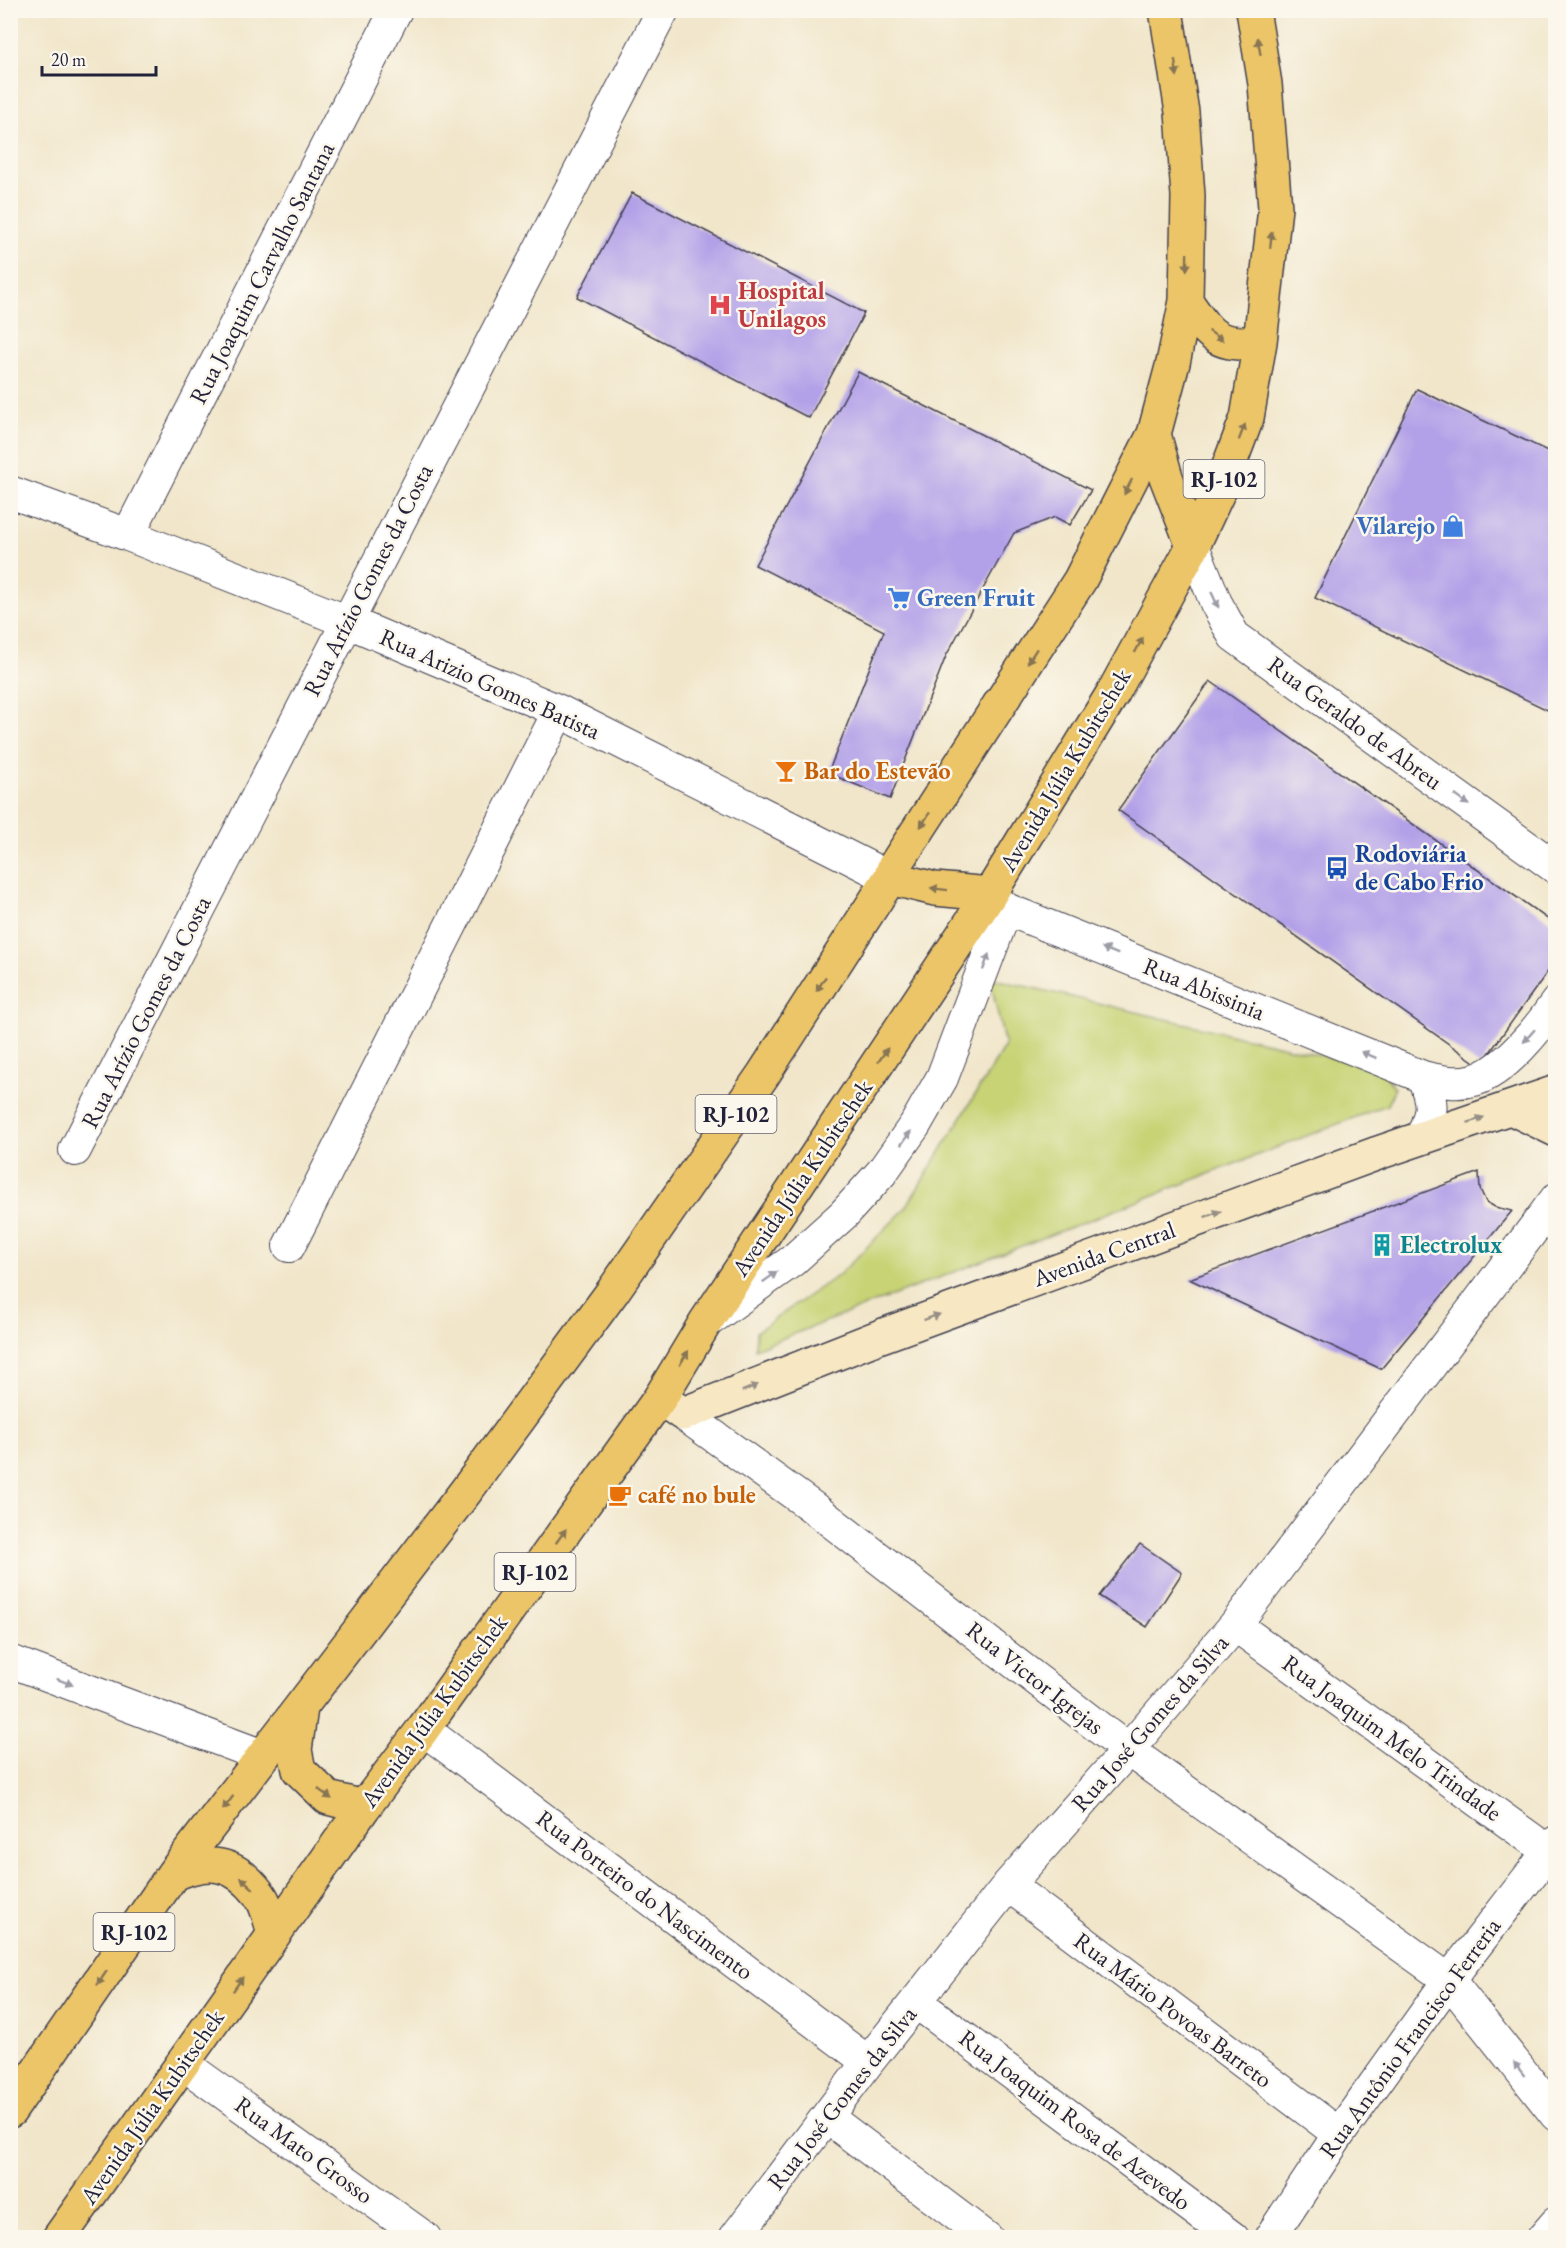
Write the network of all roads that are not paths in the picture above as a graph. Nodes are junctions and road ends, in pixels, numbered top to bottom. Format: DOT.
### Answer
graph roads {
  1 [pos="396,10"];
  2 [pos="663,10"];
  3 [pos="1166,10"];
  4 [pos="1253,10"];
  5 [pos="1186,301"];
  6 [pos="1260,342"];
  7 [pos="1154,434"];
  8 [pos="10,492"];
  9 [pos="128,535"];
  10 [pos="1193,546"];
  11 [pos="346,621"];
  12 [pos="559,711"];
  13 [pos="1556,868"];
  14 [pos="890,878"];
  15 [pos="998,901"];
  16 [pos="1556,1003"];
  17 [pos="1423,1077"];
  18 [pos="1556,1092"];
  19 [pos="1511,1108"];
  20 [pos="1556,1130"];
  21 [pos="1421,1138"];
  22 [pos="75,1150"];
  23 [pos="1556,1199"];
  24 [pos="290,1245"];
  25 [pos="705,1323"];
  26 [pos="672,1406"];
  27 [pos="1235,1624"];
  28 [pos="10,1661"];
  29 [pos="301,1706"];
  30 [pos="423,1729"];
  31 [pos="1128,1750"];
  32 [pos="263,1756"];
  33 [pos="299,1770"];
  34 [pos="364,1807"];
  35 [pos="1552,1847"];
  36 [pos="173,1874"];
  37 [pos="1008,1885"];
  38 [pos="274,1933"];
  39 [pos="1449,1980"];
  40 [pos="916,2002"];
  41 [pos="868,2062"];
  42 [pos="182,2063"];
  43 [pos="10,2111"];
  44 [pos="1556,2115"];
  45 [pos="827,2116"];
  46 [pos="1339,2134"];
  47 [pos="1556,2223"];
  48 [pos="59,2238"];
  49 [pos="425,2238"];
  50 [pos="735,2238"];
  51 [pos="987,2238"];
  52 [pos="1233,2238"];
  53 [pos="1270,2238"];
  54 [pos="1543,2238"];
  1 -- 9 [label="street, Rua Joaquim Carvalho Santana"];
  2 -- 11 [label="street, Rua Arízio Gomes da Costa"];
  3 -- 5 [label="main road, RJ-102, one-way"];
  6 -- 4 [label="main road, Avenida Júlia Kubitschek / RJ-102, one-way"];
  5 -- 6 [label="main road, one-way"];
  5 -- 7 [label="main road, RJ-102"];
  10 -- 6 [label="main road, Avenida Júlia Kubitschek / RJ-102, one-way"];
  7 -- 10 [label="main road"];
  7 -- 14 [label="main road, RJ-102, one-way"];
  8 -- 9 [label="street, Rua Arizio Gomes Batista"];
  9 -- 11 [label="street, Rua Arizio Gomes Batista"];
  10 -- 13 [label="street, Rua Geraldo de Abreu, one-way"];
  15 -- 10 [label="main road, Avenida Júlia Kubitschek / RJ-102, one-way"];
  11 -- 12 [label="street, Rua Arizio Gomes Batista"];
  11 -- 22 [label="street, Rua Arízio Gomes da Costa"];
  12 -- 14 [label="street, Rua Arizio Gomes Batista"];
  12 -- 24 [label="street"];
  15 -- 14 [label="main road, one-way"];
  14 -- 29 [label="main road, RJ-102, one-way"];
  17 -- 15 [label="street, Rua Abissinia, one-way"];
  25 -- 15 [label="main road, Avenida Júlia Kubitschek / RJ-102, one-way"];
  25 -- 15 [label="street, one-way"];
  16 -- 17 [label="street, Rua Abissinia, one-way"];
  17 -- 21 [label="street"];
  18 -- 19 [label="street, Avenida Central"];
  19 -- 20 [label="street"];
  21 -- 19 [label="street, Avenida Central, one-way"];
  26 -- 21 [label="street, Avenida Central, one-way"];
  23 -- 27 [label="street, Rua José Gomes da Silva"];
  26 -- 25 [label="main road, Avenida Júlia Kubitschek / RJ-102, one-way"];
  30 -- 26 [label="main road, Avenida Júlia Kubitschek / RJ-102, one-way"];
  26 -- 31 [label="street, Rua Victor Igrejas"];
  27 -- 31 [label="street, Rua José Gomes da Silva"];
  27 -- 35 [label="street, Rua Joaquim Melo Trindade"];
  28 -- 32 [label="street, one-way"];
  29 -- 32 [label="main road, RJ-102"];
  29 -- 33 [label="main road"];
  30 -- 34 [label="main road, Avenida Júlia Kubitschek / RJ-102"];
  30 -- 41 [label="street, Rua Porteiro do Nascimento"];
  31 -- 37 [label="street, Rua José Gomes da Silva"];
  31 -- 39 [label="street, Rua Victor Igrejas"];
  32 -- 33 [label="main road"];
  32 -- 36 [label="main road, RJ-102, one-way"];
  33 -- 34 [label="main road, one-way"];
  34 -- 38 [label="main road, Avenida Júlia Kubitschek / RJ-102"];
  35 -- 39 [label="street, Rua Antônio Francisco Ferreria"];
  38 -- 36 [label="main road, one-way"];
  36 -- 43 [label="main road, RJ-102, one-way"];
  37 -- 40 [label="street, Rua José Gomes da Silva"];
  37 -- 46 [label="street, Rua Mário Povoas Barreto"];
  42 -- 38 [label="main road, Avenida Júlia Kubitschek / RJ-102, one-way"];
  44 -- 39 [label="street, Rua Victor Igrejas, one-way"];
  39 -- 46 [label="street, Rua Antônio Francisco Ferreria"];
  40 -- 41 [label="street, Rua José Gomes da Silva"];
  40 -- 52 [label="street, Rua Joaquim Rosa de Azevedo"];
  41 -- 45 [label="street, Rua José Gomes da Silva"];
  42 -- 48 [label="main road, Avenida Júlia Kubitschek / RJ-102"];
  42 -- 49 [label="street, Rua Mato Grosso"];
  45 -- 50 [label="street, Rua José Gomes da Silva"];
  45 -- 51 [label="street"];
  46 -- 53 [label="street, Rua Antônio Francisco Ferreria"];
  47 -- 54 [label="street"];
}
